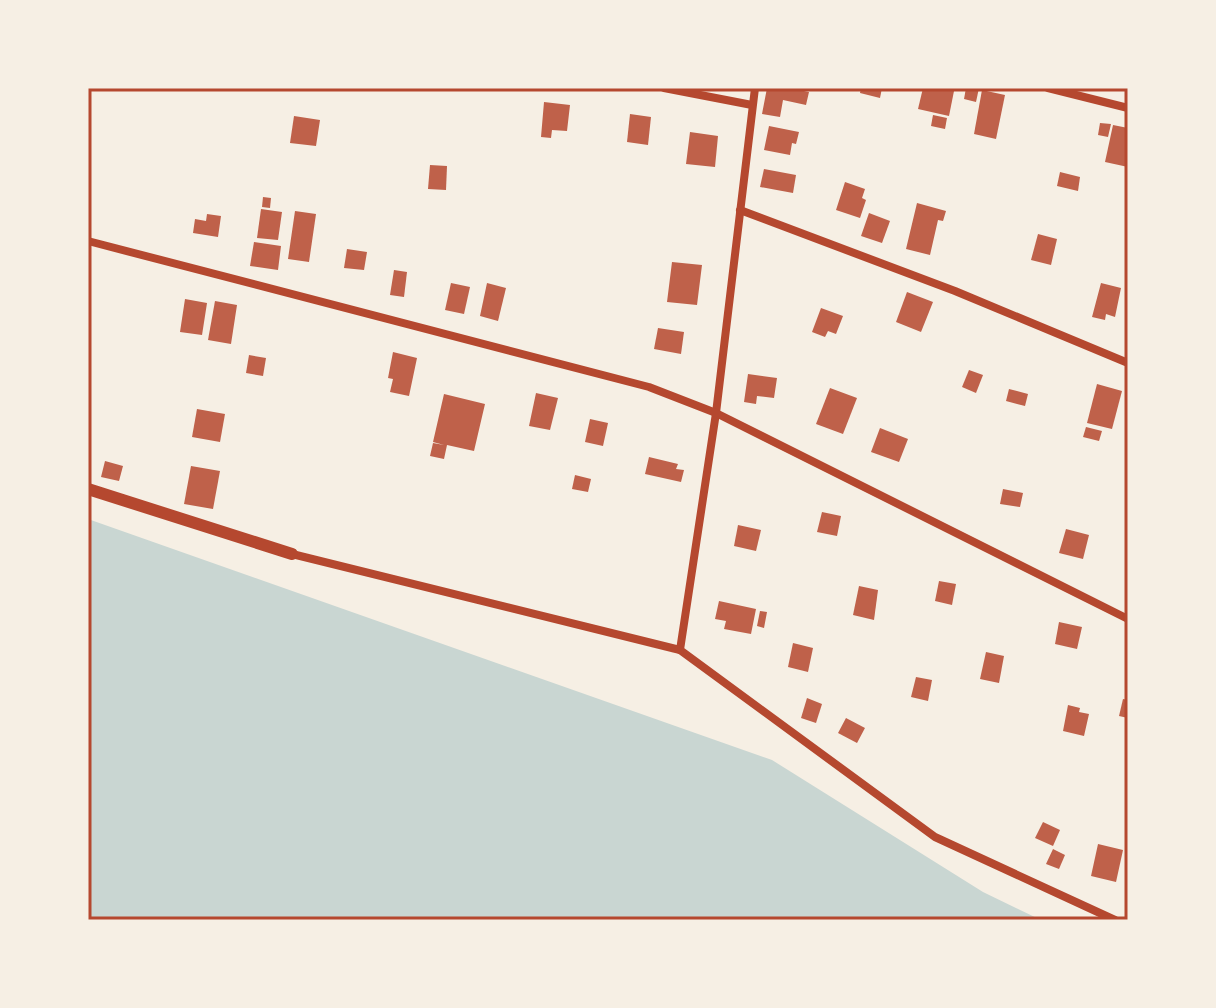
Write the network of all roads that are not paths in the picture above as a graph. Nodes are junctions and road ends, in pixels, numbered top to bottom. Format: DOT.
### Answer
graph roads {
  1 [pos="664,88"];
  2 [pos="755,88"];
  3 [pos="1048,88"];
  4 [pos="752,105"];
  5 [pos="1128,108"];
  6 [pos="740,210"];
  7 [pos="88,241"];
  8 [pos="1128,363"];
  9 [pos="716,413"];
  10 [pos="88,489"];
  11 [pos="292,554"];
  12 [pos="1128,619"];
  13 [pos="680,650"];
  14 [pos="1115,920"];
  1 -- 4 [label="street"];
  2 -- 4 [label="street"];
  3 -- 5 [label="street"];
  4 -- 6 [label="street"];
  6 -- 8 [label="street"];
  6 -- 9 [label="street"];
  7 -- 9 [label="street"];
  9 -- 12 [label="street"];
  9 -- 13 [label="street"];
  10 -- 11 [label="street"];
  11 -- 13 [label="street"];
  13 -- 14 [label="street"];
}
